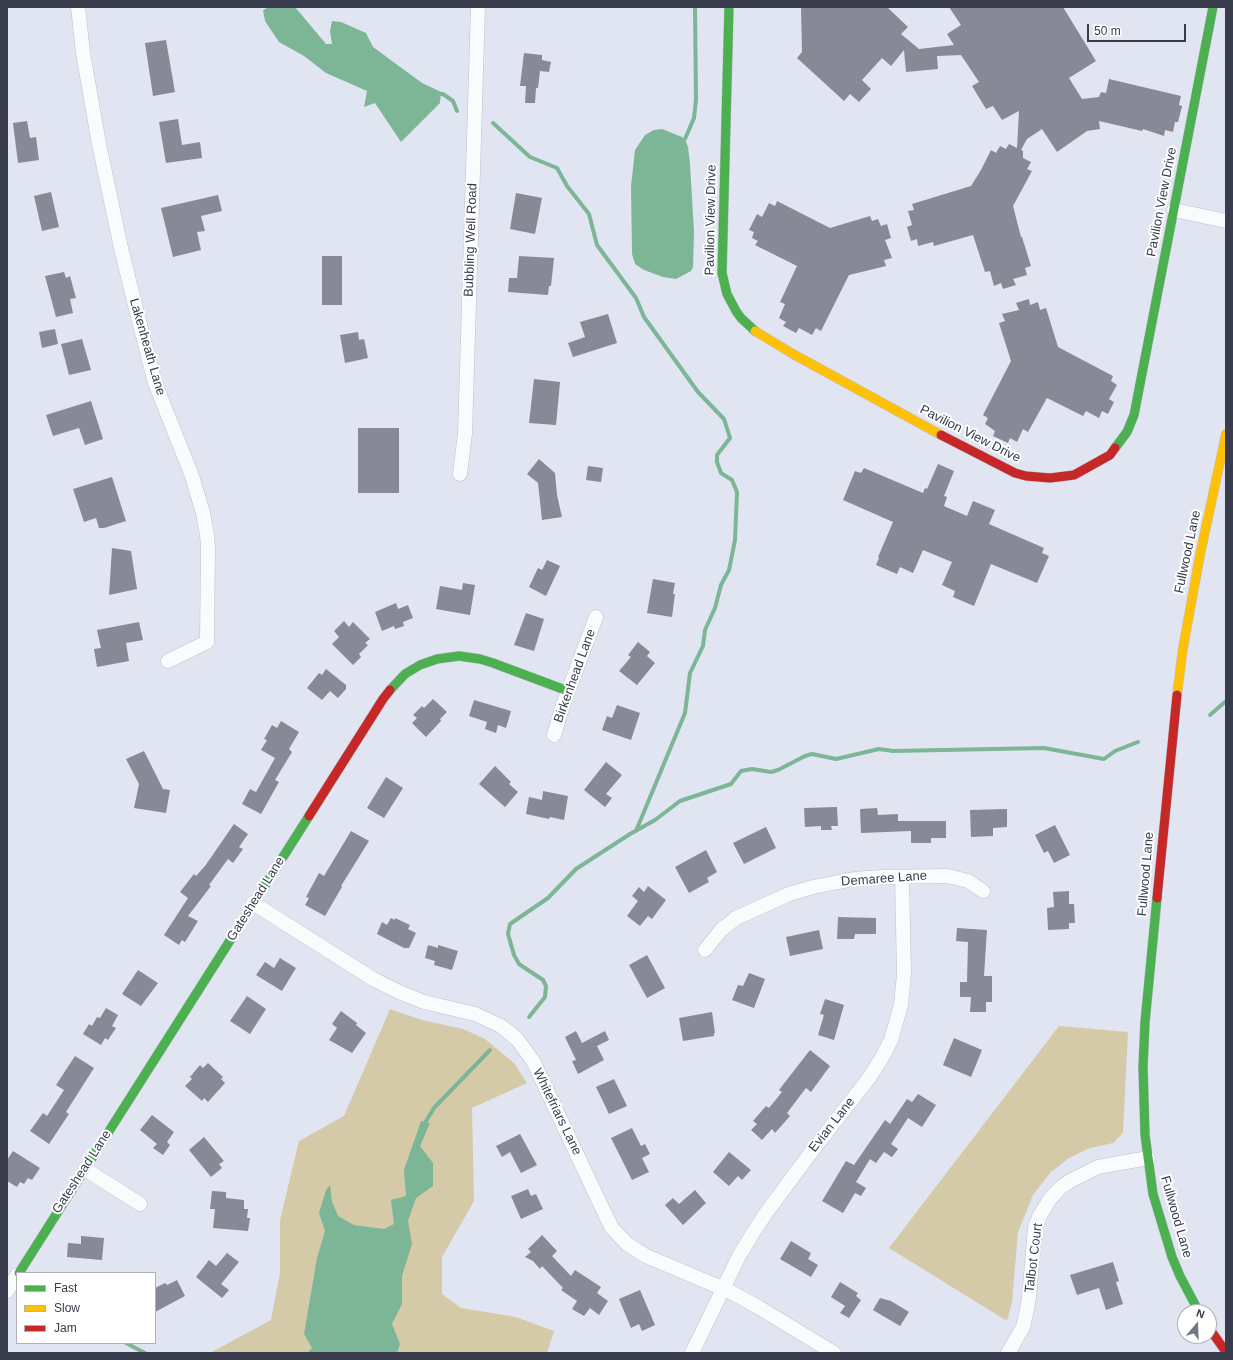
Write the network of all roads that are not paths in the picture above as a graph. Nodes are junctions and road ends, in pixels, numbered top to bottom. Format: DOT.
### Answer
graph roads {
  1 [pos="78,7"];
  2 [pos="478,7"];
  3 [pos="729,7"];
  4 [pos="1213,7"];
  5 [pos="1174,210"];
  6 [pos="1226,222"];
  7 [pos="1226,434"];
  8 [pos="460,474"];
  9 [pos="596,617"];
  10 [pos="168,660"];
  11 [pos="568,691"];
  12 [pos="554,736"];
  13 [pos="902,877"];
  14 [pos="983,891"];
  15 [pos="253,903"];
  16 [pos="705,950"];
  17 [pos="1148,1158"];
  18 [pos="85,1169"];
  19 [pos="140,1204"];
  20 [pos="19,1272"];
  21 [pos="16,1277"];
  22 [pos="723,1288"];
  23 [pos="7,1291"];
  24 [pos="1195,1304"];
  25 [pos="1217,1339"];
  26 [pos="1226,1352"];
  27 [pos="692,1353"];
  28 [pos="834,1353"];
  29 [pos="1008,1353"];
  1 -- 10 [label="street, Lakenheath Lane"];
  2 -- 8 [label="street, Bubbling Well Road"];
  3 -- 5 [label="street, Pavilion View Drive"];
  4 -- 5 [label="street, Pavilion View Drive"];
  5 -- 6 [label="street"];
  7 -- 17 [label="street, Fullwood Lane"];
  9 -- 11 [label="street, Birkenhead Lane"];
  11 -- 12 [label="street, Birkenhead Lane"];
  11 -- 15 [label="street, Gateshead Lane"];
  13 -- 14 [label="street, Demaree Lane"];
  13 -- 16 [label="street, Demaree Lane"];
  13 -- 22 [label="street, Evian Lane"];
  15 -- 18 [label="street, Gateshead Lane"];
  15 -- 22 [label="street, Whitefriars Lane"];
  17 -- 24 [label="street, Fullwood Lane"];
  17 -- 29 [label="street, Talbot Court"];
  18 -- 19 [label="street"];
  18 -- 20 [label="street, Gateshead Lane"];
  21 -- 23 [label="street, Gateshead Lane"];
  22 -- 27 [label="street, Evian Lane"];
  22 -- 28 [label="street, Whitefriars Lane"];
  25 -- 26 [label="street"];
}
